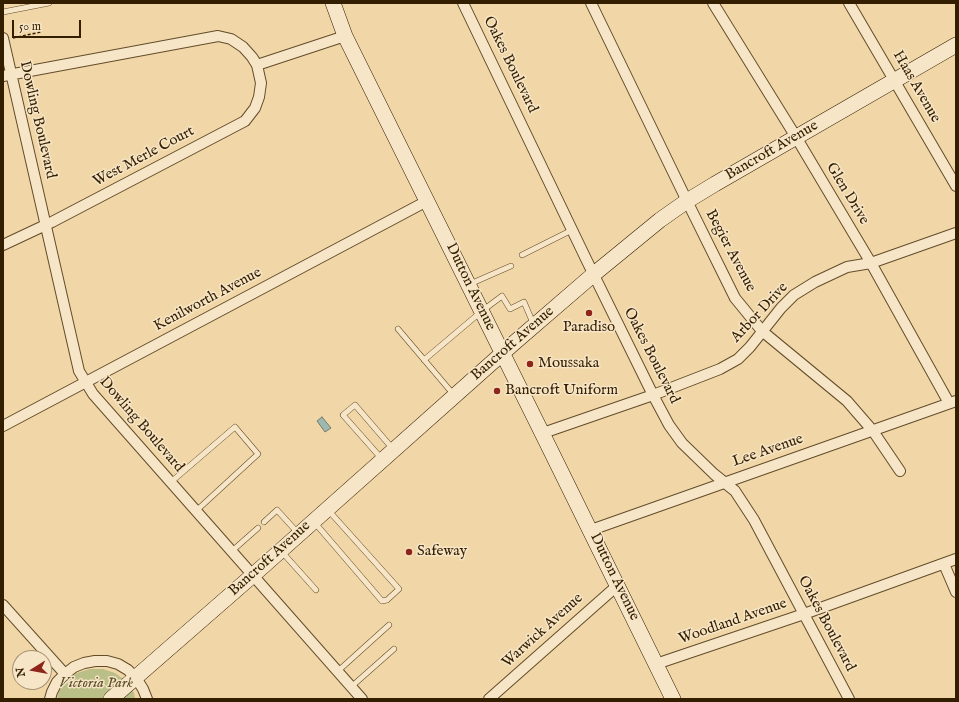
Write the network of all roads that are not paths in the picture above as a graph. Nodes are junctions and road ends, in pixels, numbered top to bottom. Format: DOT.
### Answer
graph roads {
  1 [pos="49,3"];
  2 [pos="333,3"];
  3 [pos="463,3"];
  4 [pos="591,3"];
  5 [pos="713,3"];
  6 [pos="849,3"];
  7 [pos="3,12"];
  8 [pos="345,36"];
  9 [pos="3,39"];
  10 [pos="956,45"];
  11 [pos="257,65"];
  12 [pos="7,75"];
  13 [pos="895,81"];
  14 [pos="796,138"];
  15 [pos="956,186"];
  16 [pos="427,201"];
  17 [pos="687,201"];
  18 [pos="45,225"];
  19 [pos="572,230"];
  20 [pos="956,233"];
  21 [pos="3,245"];
  22 [pos="522,254"];
  23 [pos="871,263"];
  24 [pos="511,266"];
  25 [pos="594,274"];
  26 [pos="469,284"];
  27 [pos="482,311"];
  28 [pos="534,326"];
  29 [pos="398,329"];
  30 [pos="762,331"];
  31 [pos="503,353"];
  32 [pos="424,360"];
  33 [pos="85,383"];
  34 [pos="653,395"];
  35 [pos="455,396"];
  36 [pos="953,402"];
  37 [pos="3,426"];
  38 [pos="874,431"];
  39 [pos="543,434"];
  40 [pos="394,449"];
  41 [pos="382,460"];
  42 [pos="900,471"];
  43 [pos="171,482"];
  44 [pos="725,482"];
  45 [pos="327,508"];
  46 [pos="196,511"];
  47 [pos="313,520"];
  48 [pos="264,522"];
  49 [pos="258,528"];
  50 [pos="591,530"];
  51 [pos="298,534"];
  52 [pos="280,550"];
  53 [pos="232,552"];
  54 [pos="956,559"];
  55 [pos="944,564"];
  56 [pos="252,575"];
  57 [pos="618,585"];
  58 [pos="316,590"];
  59 [pos="956,592"];
  60 [pos="3,605"];
  61 [pos="804,614"];
  62 [pos="390,625"];
  63 [pos="394,649"];
  64 [pos="656,664"];
  65 [pos="338,671"];
  66 [pos="65,674"];
  67 [pos="136,678"];
  68 [pos="351,687"];
  69 [pos="50,699"];
  70 [pos="111,699"];
  71 [pos="147,699"];
  72 [pos="362,699"];
  73 [pos="489,699"];
  74 [pos="673,699"];
  75 [pos="849,699"];
  1 -- 7 [label="lane"];
  2 -- 8 [label="main road, Dutton Avenue"];
  3 -- 19 [label="street, Oakes Boulevard"];
  4 -- 17 [label="street, Begier Avenue"];
  5 -- 14 [label="street, Glen Drive"];
  6 -- 13 [label="street, Haas Avenue"];
  8 -- 11 [label="street"];
  8 -- 16 [label="main road, Dutton Avenue"];
  9 -- 12 [label="street, Dowling Boulevard"];
  10 -- 13 [label="main road, Bancroft Avenue"];
  11 -- 12 [label="street"];
  11 -- 18 [label="street, West Merle Court"];
  12 -- 18 [label="street, Dowling Boulevard"];
  13 -- 14 [label="main road, Bancroft Avenue"];
  13 -- 15 [label="street, Haas Avenue"];
  14 -- 17 [label="main road, Bancroft Avenue"];
  14 -- 23 [label="street, Glen Drive"];
  16 -- 26 [label="main road, Dutton Avenue"];
  16 -- 33 [label="street, Kenilworth Avenue"];
  17 -- 25 [label="main road, Bancroft Avenue"];
  17 -- 30 [label="street, Begier Avenue"];
  18 -- 21 [label="street, West Merle Court"];
  18 -- 33 [label="street, Dowling Boulevard"];
  19 -- 22 [label="lane"];
  19 -- 25 [label="street, Oakes Boulevard"];
  20 -- 23 [label="street, Arbor Drive"];
  23 -- 30 [label="street, Arbor Drive"];
  23 -- 36 [label="street, Glen Drive"];
  24 -- 26 [label="lane"];
  25 -- 28 [label="main road, Bancroft Avenue"];
  25 -- 34 [label="street, Oakes Boulevard"];
  26 -- 27 [label="main road, Dutton Avenue"];
  27 -- 28 [label="lane"];
  27 -- 31 [label="main road, Dutton Avenue"];
  27 -- 32 [label="lane"];
  28 -- 31 [label="main road, Bancroft Avenue"];
  29 -- 32 [label="lane"];
  30 -- 34 [label="street, Arbor Drive"];
  30 -- 38 [label="street, Begier Avenue"];
  31 -- 35 [label="main road, Bancroft Avenue"];
  31 -- 39 [label="main road, Dutton Avenue"];
  32 -- 35 [label="lane"];
  33 -- 37 [label="street, Kenilworth Avenue"];
  33 -- 43 [label="street, Dowling Boulevard"];
  34 -- 39 [label="street, Arbor Drive"];
  34 -- 44 [label="street, Oakes Boulevard"];
  35 -- 40 [label="main road, Bancroft Avenue"];
  36 -- 38 [label="street, Lee Avenue"];
  38 -- 42 [label="street, Begier Avenue"];
  38 -- 44 [label="street, Lee Avenue"];
  39 -- 50 [label="main road, Dutton Avenue"];
  40 -- 41 [label="main road, Bancroft Avenue"];
  40 -- 41 [label="lane"];
  41 -- 45 [label="main road, Bancroft Avenue"];
  43 -- 46 [label="street, Dowling Boulevard"];
  43 -- 46 [label="lane"];
  44 -- 50 [label="street, Lee Avenue"];
  44 -- 61 [label="street, Oakes Boulevard"];
  45 -- 47 [label="main road, Bancroft Avenue"];
  45 -- 47 [label="lane"];
  46 -- 53 [label="street, Dowling Boulevard"];
  47 -- 51 [label="main road, Bancroft Avenue"];
  48 -- 51 [label="lane"];
  49 -- 53 [label="lane"];
  50 -- 57 [label="main road, Dutton Avenue"];
  51 -- 52 [label="main road, Bancroft Avenue"];
  52 -- 56 [label="main road, Bancroft Avenue"];
  52 -- 58 [label="lane"];
  53 -- 56 [label="street, Dowling Boulevard"];
  54 -- 55 [label="street, Woodland Avenue"];
  55 -- 59 [label="street"];
  55 -- 61 [label="street, Woodland Avenue"];
  56 -- 65 [label="street, Dowling Boulevard"];
  56 -- 67 [label="main road, Bancroft Avenue"];
  57 -- 64 [label="main road, Dutton Avenue"];
  57 -- 73 [label="street, Warwick Avenue"];
  60 -- 66 [label="street"];
  61 -- 64 [label="street, Woodland Avenue"];
  61 -- 75 [label="street, Oakes Boulevard"];
  62 -- 65 [label="lane"];
  63 -- 68 [label="lane"];
  64 -- 74 [label="main road, Dutton Avenue"];
  65 -- 68 [label="street, Dowling Boulevard"];
  66 -- 67 [label="street"];
  66 -- 69 [label="street"];
  67 -- 70 [label="main road, Bancroft Avenue"];
  67 -- 71 [label="street"];
  68 -- 72 [label="street, Dowling Boulevard"];
}
